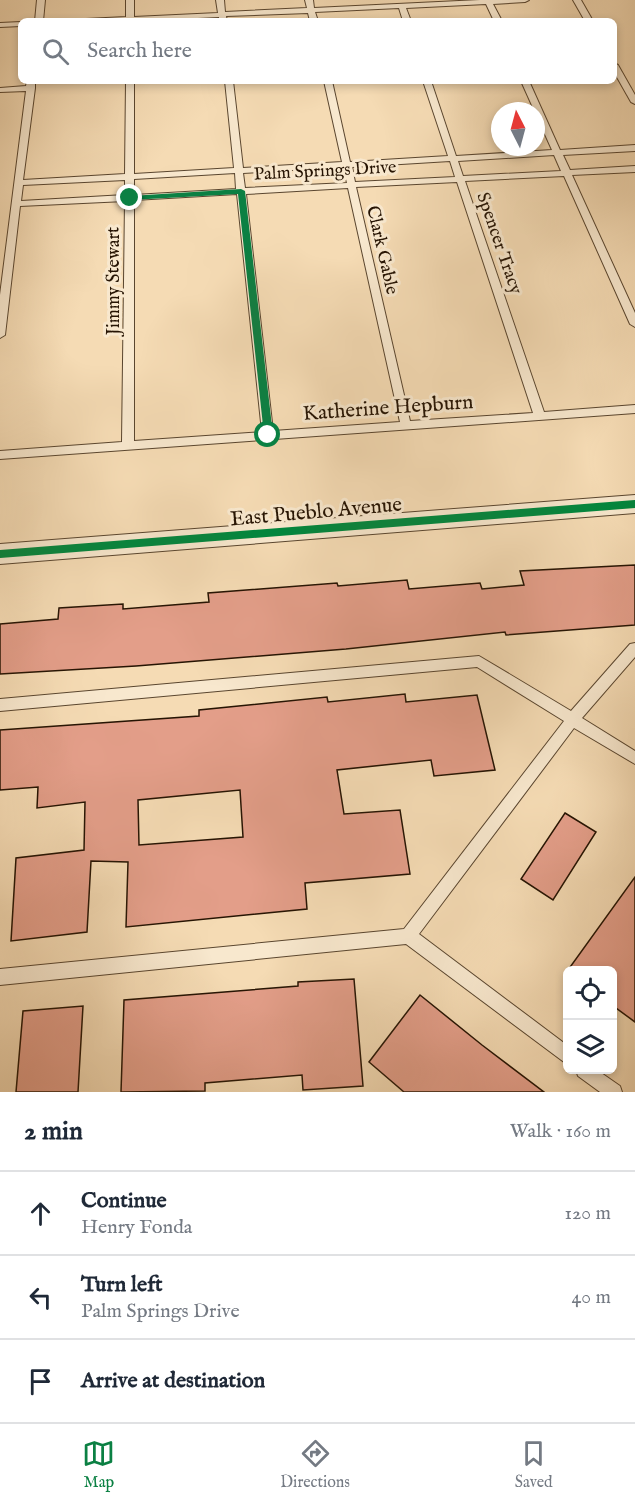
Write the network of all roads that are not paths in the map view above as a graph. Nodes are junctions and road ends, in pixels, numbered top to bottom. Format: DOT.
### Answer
graph roads {
  1 [pos="41,0"];
  2 [pos="130,0"];
  3 [pos="220,0"];
  4 [pos="309,0"];
  5 [pos="525,0"];
  6 [pos="577,0"];
  7 [pos="489,2"];
  8 [pos="402,6"];
  9 [pos="312,10"];
  10 [pos="39,18"];
  11 [pos="130,18"];
  12 [pos="222,18"];
  13 [pos="313,18"];
  14 [pos="406,18"];
  15 [pos="497,18"];
  16 [pos="587,18"];
  17 [pos="18,24"];
  18 [pos="0,25"];
  19 [pos="617,70"];
  20 [pos="130,84"];
  21 [pos="229,84"];
  22 [pos="329,84"];
  23 [pos="428,84"];
  24 [pos="526,84"];
  25 [pos="31,85"];
  26 [pos="0,90"];
  27 [pos="635,102"];
  28 [pos="635,148"];
  29 [pos="557,152"];
  30 [pos="453,158"];
  31 [pos="346,164"];
  32 [pos="635,169"];
  33 [pos="239,170"];
  34 [pos="567,172"];
  35 [pos="129,177"];
  36 [pos="460,179"];
  37 [pos="19,183"];
  38 [pos="351,185"];
  39 [pos="241,191"];
  40 [pos="130,198"];
  41 [pos="16,204"];
  42 [pos="5,256"];
  43 [pos="635,324"];
  44 [pos="0,335"];
  45 [pos="635,409"];
  46 [pos="540,416"];
  47 [pos="406,426"];
  48 [pos="268,435"];
  49 [pos="128,446"];
  50 [pos="0,455"];
  51 [pos="635,504"];
  52 [pos="0,554"];
  53 [pos="635,648"];
  54 [pos="0,705"];
  55 [pos="573,719"];
  56 [pos="635,758"];
  57 [pos="408,936"];
  58 [pos="0,977"];
  59 [pos="563,1054"];
  60 [pos="589,1074"];
  61 [pos="614,1092"];
  1 -- 10 [label="lane"];
  2 -- 11 [label="lane"];
  3 -- 12 [label="lane"];
  4 -- 9 [label="lane"];
  5 -- 7 [label="lane"];
  6 -- 16 [label="lane"];
  7 -- 8 [label="lane"];
  7 -- 15 [label="lane"];
  8 -- 9 [label="lane"];
  8 -- 14 [label="lane"];
  9 -- 12 [label="lane"];
  9 -- 13 [label="lane"];
  17 -- 18 [label="lane"];
  19 -- 27 [label="lane"];
  20 -- 35 [label="lane, Jimmy Stewart"];
  21 -- 33 [label="lane"];
  22 -- 31 [label="lane, Clark Gable"];
  23 -- 30 [label="lane, Spencer Tracy"];
  24 -- 29 [label="lane"];
  25 -- 26 [label="lane"];
  25 -- 37 [label="lane"];
  28 -- 29 [label="lane, Palm Springs Drive"];
  29 -- 30 [label="lane, Palm Springs Drive"];
  29 -- 34 [label="lane"];
  30 -- 31 [label="lane, Palm Springs Drive"];
  30 -- 36 [label="lane, Spencer Tracy"];
  31 -- 33 [label="lane, Palm Springs Drive"];
  31 -- 38 [label="lane, Clark Gable"];
  32 -- 34 [label="lane, Palm Springs Drive"];
  33 -- 35 [label="lane, Palm Springs Drive"];
  33 -- 39 [label="lane"];
  34 -- 36 [label="lane, Palm Springs Drive"];
  34 -- 43 [label="lane"];
  35 -- 37 [label="lane, Palm Springs Drive"];
  35 -- 40 [label="lane, Jimmy Stewart"];
  36 -- 38 [label="lane, Palm Springs Drive"];
  36 -- 46 [label="lane, Spencer Tracy"];
  37 -- 41 [label="lane"];
  38 -- 39 [label="lane, Palm Springs Drive"];
  38 -- 47 [label="lane, Clark Gable"];
  39 -- 40 [label="lane, Palm Springs Drive"];
  39 -- 48 [label="lane"];
  40 -- 41 [label="lane, Palm Springs Drive"];
  40 -- 49 [label="lane, Jimmy Stewart"];
  41 -- 42 [label="lane"];
  42 -- 44 [label="lane"];
  45 -- 46 [label="lane, Katherine Hepburn"];
  46 -- 47 [label="lane, Katherine Hepburn"];
  47 -- 48 [label="lane, Katherine Hepburn"];
  48 -- 49 [label="lane, Katherine Hepburn"];
  49 -- 50 [label="lane, Katherine Hepburn"];
  51 -- 52 [label="street, East Pueblo Avenue"];
  53 -- 55 [label="lane"];
  54 -- 55 [label="lane"];
  55 -- 56 [label="lane"];
  55 -- 57 [label="lane"];
  57 -- 58 [label="lane"];
  57 -- 59 [label="lane"];
  60 -- 61 [label="lane"];
}
